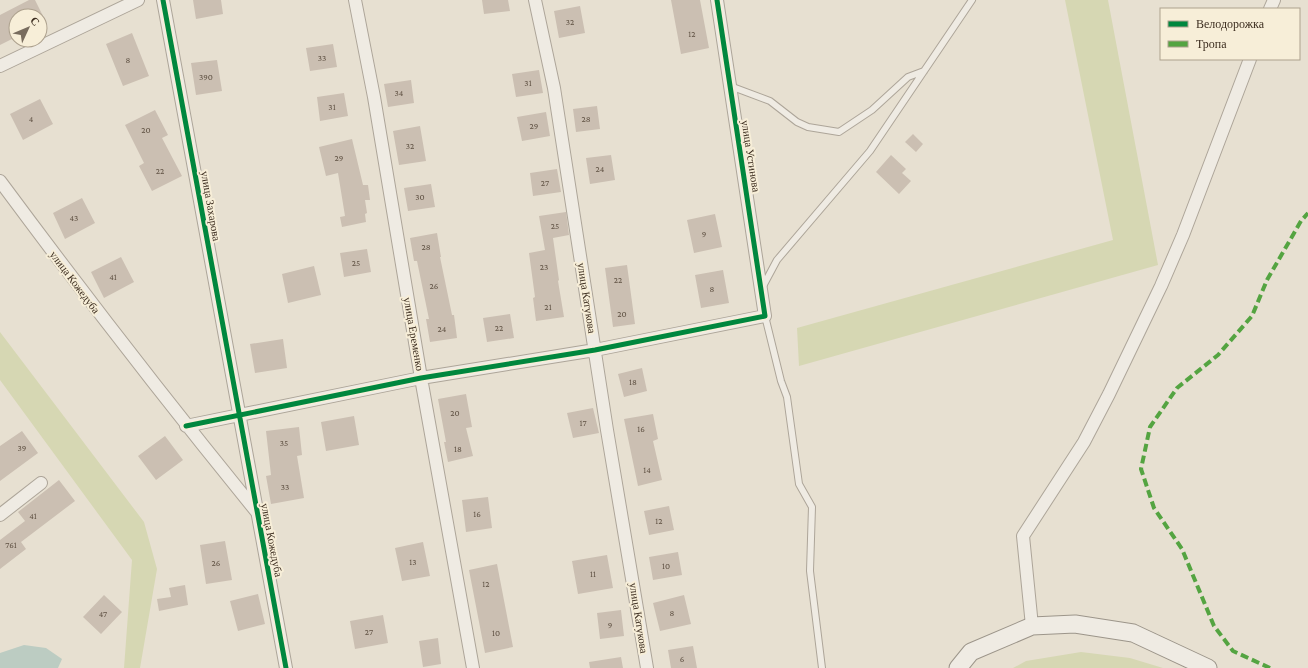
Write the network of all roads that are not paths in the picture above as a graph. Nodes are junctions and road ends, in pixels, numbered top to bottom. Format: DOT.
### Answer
graph roads {
  1 [pos="138,0"];
  2 [pos="163,0"];
  3 [pos="355,0"];
  4 [pos="535,0"];
  5 [pos="717,0"];
  6 [pos="972,0"];
  7 [pos="1250,60"];
  8 [pos="0,66"];
  9 [pos="924,71"];
  10 [pos="730,86"];
  11 [pos="0,181"];
  12 [pos="761,289"];
  13 [pos="766,316"];
  14 [pos="596,350"];
  15 [pos="421,378"];
  16 [pos="239,415"];
  17 [pos="186,426"];
  18 [pos="41,483"];
  19 [pos="257,512"];
  20 [pos="0,515"];
  21 [pos="1032,626"];
  22 [pos="286,668"];
  23 [pos="473,668"];
  24 [pos="647,668"];
  25 [pos="822,668"];
  26 [pos="958,668"];
  27 [pos="1208,668"];
  1 -- 8 [label="street"];
  2 -- 16 [label="street, улица Захарова"];
  3 -- 15 [label="street, улица Еременко"];
  4 -- 14 [label="street, улица Катукова"];
  5 -- 10 [label="street, улица Устинова"];
  6 -- 9 [label="lane"];
  7 -- 21 [label="street"];
  9 -- 10 [label="lane"];
  9 -- 12 [label="lane"];
  10 -- 12 [label="street, улица Устинова"];
  11 -- 17 [label="street, улица Кожедуба"];
  12 -- 13 [label="street, улица Устинова"];
  13 -- 14 [label="street"];
  13 -- 25 [label="lane"];
  14 -- 15 [label="street"];
  14 -- 24 [label="street, улица Катукова"];
  15 -- 16 [label="street"];
  15 -- 23 [label="street, улица Еременко"];
  16 -- 17 [label="street"];
  16 -- 19 [label="street, улица Кожедуба"];
  17 -- 19 [label="street, улица Кожедуба"];
  18 -- 20 [label="street"];
  19 -- 22 [label="street, улица Кожедуба"];
  21 -- 26 [label="main road"];
  21 -- 27 [label="main road"];
}
